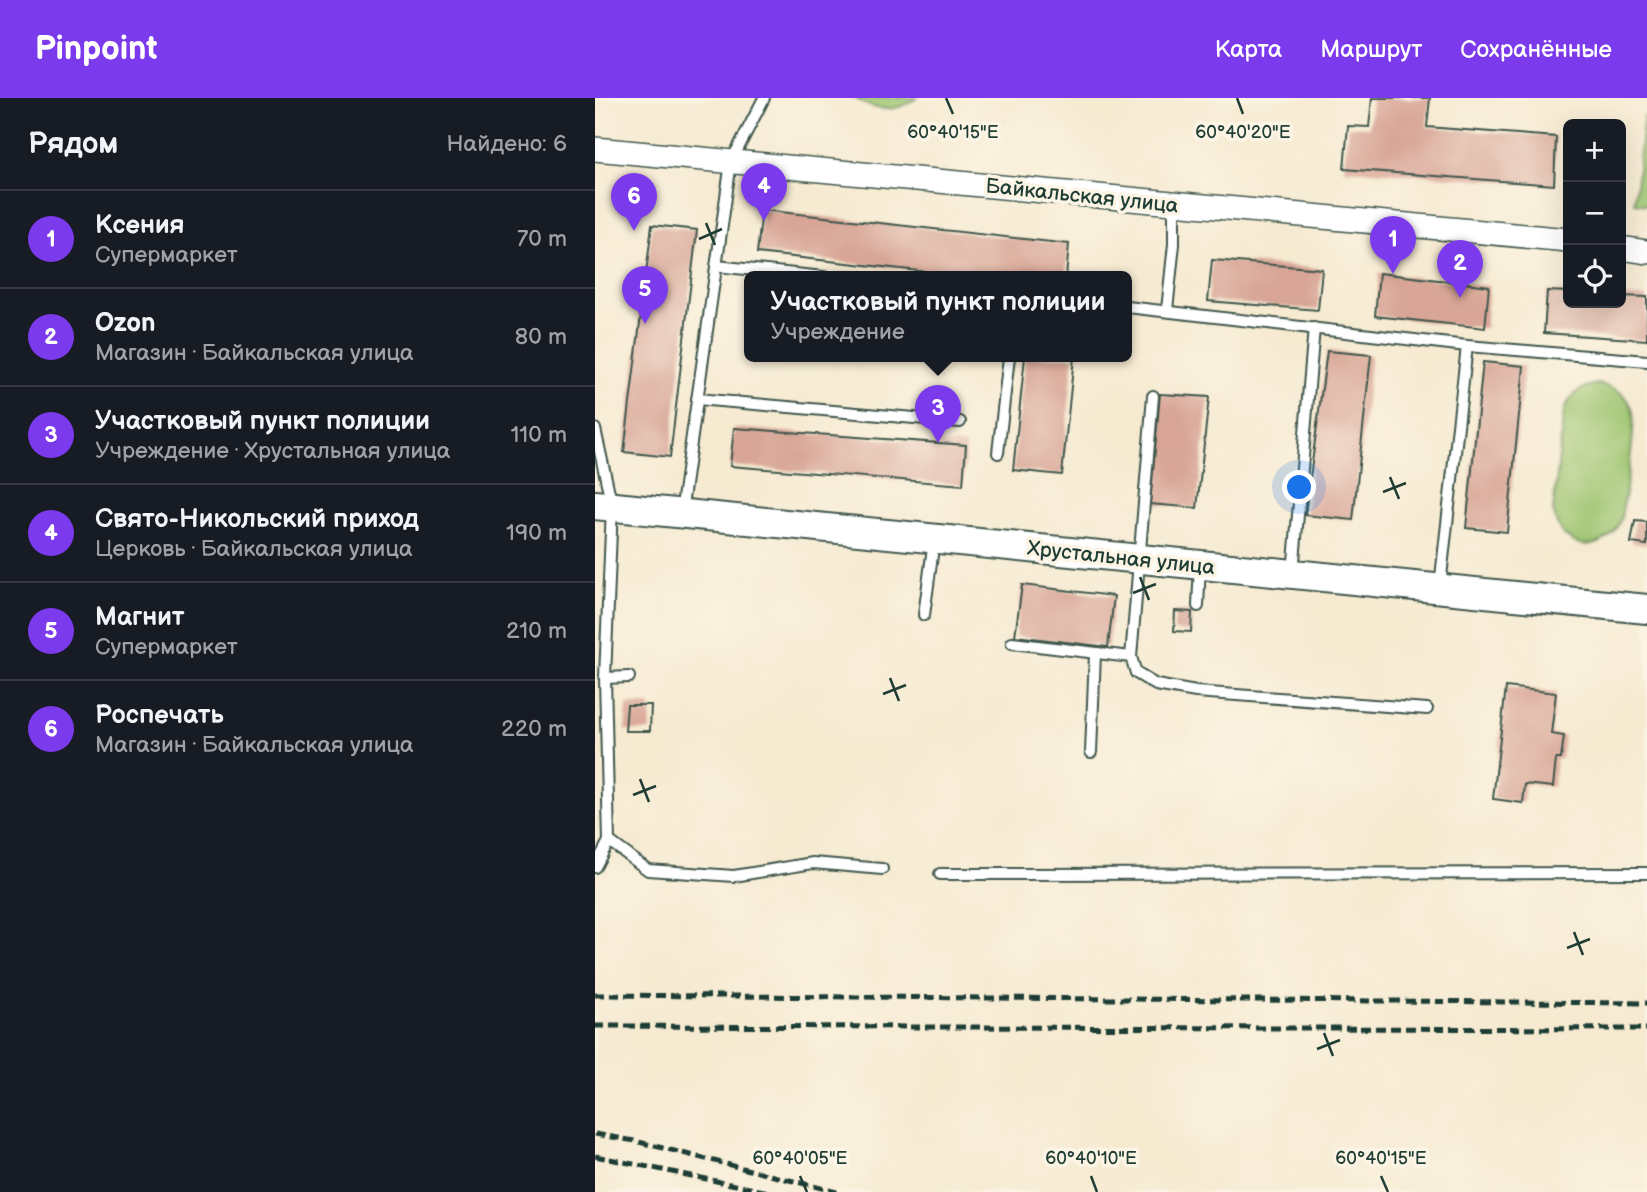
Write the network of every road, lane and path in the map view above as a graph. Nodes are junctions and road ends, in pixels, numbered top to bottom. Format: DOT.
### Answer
graph roads {
  1 [pos="764,98"];
  2 [pos="595,149"];
  3 [pos="731,162"];
  4 [pos="1174,205"];
  5 [pos="1563,240"];
  6 [pos="1626,249"];
  7 [pos="1647,251"];
  8 [pos="716,266"];
  9 [pos="765,271"];
  10 [pos="1132,306"];
  11 [pos="1167,310"];
  12 [pos="1314,328"];
  13 [pos="1467,346"];
  14 [pos="1647,361"];
  15 [pos="1008,362"];
  16 [pos="1153,396"];
  17 [pos="697,399"];
  18 [pos="960,422"];
  19 [pos="595,429"];
  20 [pos="998,453"];
  21 [pos="604,506"];
  22 [pos="681,513"];
  23 [pos="933,540"];
  24 [pos="1140,559"];
  25 [pos="1201,565"];
  26 [pos="1293,575"];
  27 [pos="1440,588"];
  28 [pos="1198,606"];
  29 [pos="1647,609"];
  30 [pos="924,615"];
  31 [pos="1012,643"];
  32 [pos="1095,654"];
  33 [pos="1131,657"];
  34 [pos="629,677"];
  35 [pos="605,678"];
  36 [pos="1427,709"];
  37 [pos="1091,752"];
  38 [pos="609,841"];
  39 [pos="595,867"];
  40 [pos="882,869"];
  41 [pos="1647,873"];
  42 [pos="940,874"];
  1 -- 3 [label="lane"];
  2 -- 3 [label="street, Байкальская улица"];
  3 -- 4 [label="street, Байкальская улица"];
  3 -- 8 [label="lane"];
  4 -- 5 [label="street, Байкальская улица"];
  4 -- 11 [label="lane"];
  6 -- 7 [label="street"];
  8 -- 9 [label="lane"];
  8 -- 17 [label="lane"];
  10 -- 11 [label="lane"];
  11 -- 12 [label="lane"];
  12 -- 13 [label="lane"];
  12 -- 26 [label="lane"];
  13 -- 14 [label="lane"];
  13 -- 27 [label="lane"];
  15 -- 20 [label="lane"];
  16 -- 24 [label="lane"];
  17 -- 18 [label="lane"];
  17 -- 22 [label="lane"];
  19 -- 21 [label="lane"];
  21 -- 22 [label="street, Хрустальная улица"];
  21 -- 35 [label="lane"];
  22 -- 23 [label="street, Хрустальная улица"];
  23 -- 24 [label="street, Хрустальная улица"];
  23 -- 30 [label="lane"];
  24 -- 25 [label="street, Хрустальная улица"];
  24 -- 33 [label="lane"];
  25 -- 26 [label="street, Хрустальная улица"];
  25 -- 28 [label="lane"];
  26 -- 27 [label="street, Хрустальная улица"];
  27 -- 29 [label="street, Хрустальная улица"];
  31 -- 32 [label="lane"];
  32 -- 33 [label="lane"];
  32 -- 37 [label="lane"];
  33 -- 36 [label="lane"];
  34 -- 35 [label="lane"];
  35 -- 38 [label="lane"];
  38 -- 39 [label="lane"];
  38 -- 40 [label="lane"];
  41 -- 42 [label="lane"];
}
